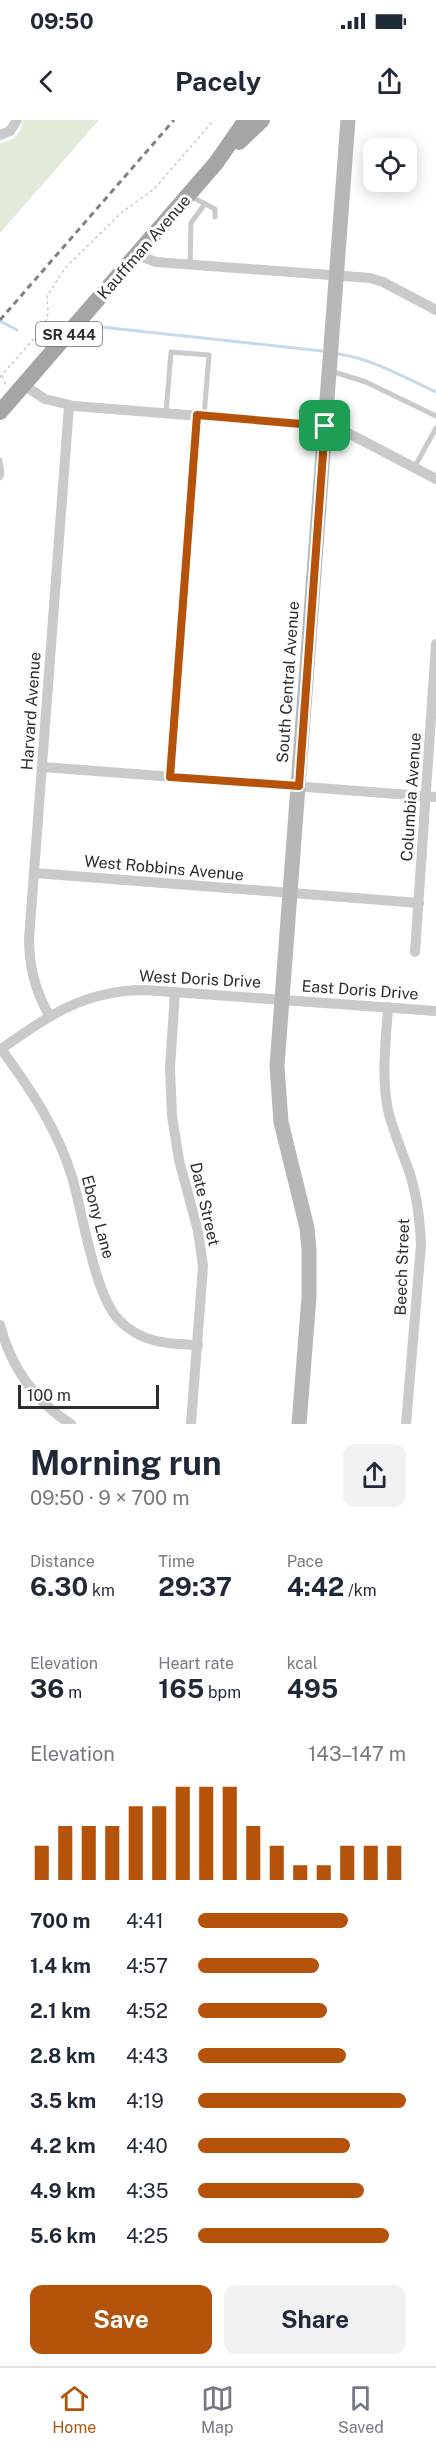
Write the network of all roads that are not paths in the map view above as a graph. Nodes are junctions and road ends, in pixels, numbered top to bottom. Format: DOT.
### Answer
graph roads {
  1 [pos="17,120"];
  2 [pos="246,120"];
  3 [pos="262,120"];
  4 [pos="348,120"];
  5 [pos="5,133"];
  6 [pos="216,163"];
  7 [pos="189,195"];
  8 [pos="204,205"];
  9 [pos="175,211"];
  10 [pos="215,217"];
  11 [pos="191,223"];
  12 [pos="137,255"];
  13 [pos="190,265"];
  14 [pos="337,276"];
  15 [pos="436,310"];
  16 [pos="329,370"];
  17 [pos="24,386"];
  18 [pos="69,406"];
  19 [pos="0,412"];
  20 [pos="166,413"];
  21 [pos="201,415"];
  22 [pos="436,416"];
  23 [pos="325,426"];
  24 [pos="436,428"];
  25 [pos="0,460"];
  26 [pos="414,468"];
  27 [pos="435,477"];
  28 [pos="0,478"];
  29 [pos="436,644"];
  30 [pos="43,766"];
  31 [pos="170,777"];
  32 [pos="299,786"];
  33 [pos="431,796"];
  34 [pos="35,873"];
  35 [pos="291,892"];
  36 [pos="419,903"];
  37 [pos="415,952"];
  38 [pos="175,992"];
  39 [pos="282,999"];
  40 [pos="388,1007"];
  41 [pos="436,1011"];
  42 [pos="49,1015"];
  43 [pos="1,1050"];
  44 [pos="0,1325"];
  45 [pos="198,1345"];
  46 [pos="71,1424"];
  47 [pos="191,1424"];
  48 [pos="299,1424"];
  49 [pos="406,1424"];
  1 -- 5 [label="street"];
  2 -- 6 [label="main road, Kauffman Avenue / SR 444"];
  3 -- 6 [label="main road, Kauffman Avenue / SR 444"];
  4 -- 14 [label="street, South Central Avenue"];
  6 -- 7 [label="main road, Kauffman Avenue / SR 444"];
  7 -- 8 [label="lane"];
  7 -- 9 [label="main road, Kauffman Avenue / SR 444"];
  8 -- 10 [label="lane"];
  8 -- 11 [label="lane"];
  9 -- 11 [label="lane"];
  9 -- 12 [label="main road, Kauffman Avenue / SR 444"];
  11 -- 13 [label="lane"];
  12 -- 13 [label="street"];
  12 -- 17 [label="main road, Kauffman Avenue / SR 444"];
  13 -- 14 [label="street"];
  14 -- 15 [label="street"];
  14 -- 16 [label="street, South Central Avenue"];
  16 -- 22 [label="lane"];
  16 -- 23 [label="street, South Central Avenue"];
  17 -- 18 [label="street"];
  17 -- 19 [label="main road, Kauffman Avenue / SR 444"];
  18 -- 20 [label="street"];
  18 -- 30 [label="street, Harvard Avenue"];
  20 -- 21 [label="street"];
  20 -- 21 [label="lane"];
  21 -- 23 [label="street"];
  21 -- 31 [label="street"];
  23 -- 26 [label="street"];
  23 -- 32 [label="street, South Central Avenue"];
  24 -- 26 [label="lane"];
  25 -- 28 [label="lane"];
  26 -- 27 [label="street"];
  29 -- 33 [label="street, Columbia Avenue"];
  30 -- 31 [label="street"];
  30 -- 34 [label="street, Harvard Avenue"];
  31 -- 32 [label="street"];
  32 -- 33 [label="street"];
  32 -- 35 [label="street, South Central Avenue"];
  33 -- 36 [label="street, Columbia Avenue"];
  34 -- 35 [label="street, West Robbins Avenue"];
  34 -- 42 [label="street, Harvard Avenue"];
  35 -- 36 [label="street, West Robbins Avenue"];
  35 -- 39 [label="street, South Central Avenue"];
  36 -- 37 [label="street, Columbia Avenue"];
  38 -- 39 [label="street, West Doris Drive"];
  38 -- 42 [label="street, West Doris Drive"];
  38 -- 45 [label="street, Date Street"];
  39 -- 40 [label="street, East Doris Drive"];
  39 -- 48 [label="street, South Central Avenue"];
  40 -- 41 [label="street, East Doris Drive"];
  40 -- 49 [label="street, Beech Street"];
  42 -- 43 [label="street, West Doris Drive"];
  43 -- 45 [label="street, Ebony Lane"];
  44 -- 46 [label="street"];
  45 -- 47 [label="street, Date Street"];
}
